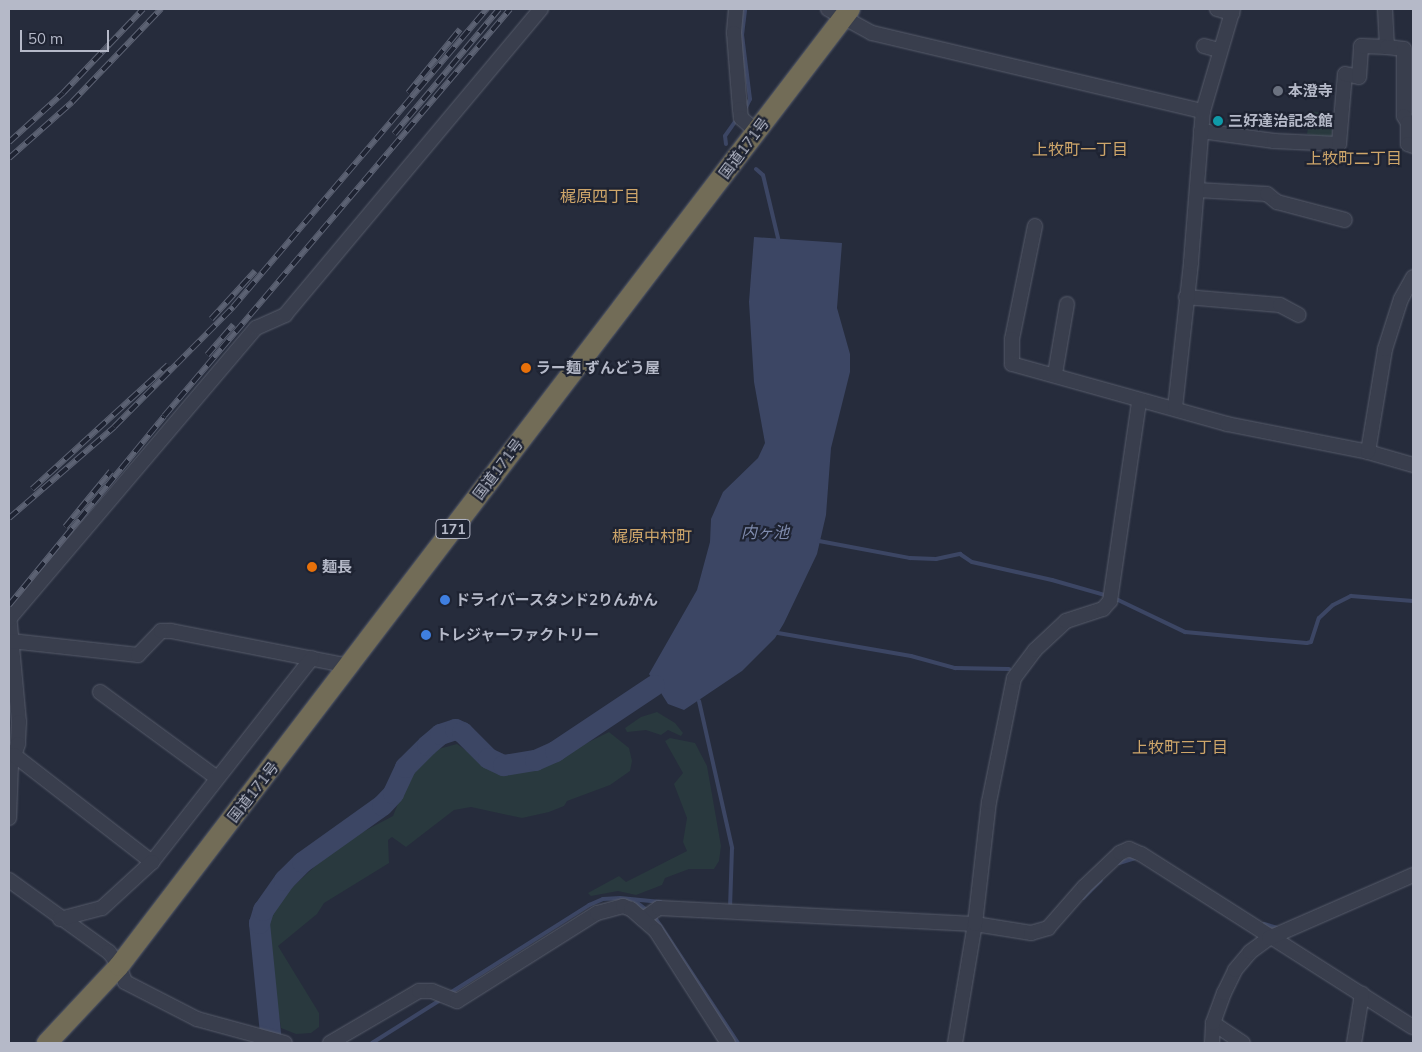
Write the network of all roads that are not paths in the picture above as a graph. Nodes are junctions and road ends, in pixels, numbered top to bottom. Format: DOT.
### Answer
graph roads {
  1 [pos="541,9"];
  2 [pos="736,9"];
  3 [pos="1217,9"];
  4 [pos="1384,9"];
  5 [pos="1232,11"];
  6 [pos="840,12"];
  7 [pos="1204,46"];
  8 [pos="1387,47"];
  9 [pos="1219,50"];
  10 [pos="1203,112"];
  11 [pos="756,131"];
  12 [pos="1201,132"];
  13 [pos="1413,146"];
  14 [pos="1197,190"];
  15 [pos="1345,220"];
  16 [pos="1035,226"];
  17 [pos="1413,277"];
  18 [pos="1186,297"];
  19 [pos="1068,304"];
  20 [pos="1299,315"];
  21 [pos="1056,374"];
  22 [pos="1139,401"];
  23 [pos="1175,408"];
  24 [pos="1368,452"];
  25 [pos="1413,466"];
  26 [pos="9,614"];
  27 [pos="9,619"];
  28 [pos="11,641"];
  29 [pos="312,658"];
  30 [pos="350,666"];
  31 [pos="100,692"];
  32 [pos="14,755"];
  33 [pos="217,778"];
  34 [pos="9,818"];
  35 [pos="152,862"];
  36 [pos="1413,875"];
  37 [pos="9,880"];
  38 [pos="60,919"];
  39 [pos="643,919"];
  40 [pos="975,924"];
  41 [pos="1269,938"];
  42 [pos="119,966"];
  43 [pos="1362,994"];
  44 [pos="1213,1023"];
  45 [pos="1413,1027"];
  46 [pos="48,1043"];
  47 [pos="285,1043"];
  48 [pos="330,1043"];
  49 [pos="728,1043"];
  50 [pos="955,1043"];
  51 [pos="1212,1043"];
  52 [pos="1243,1043"];
  53 [pos="1354,1043"];
  1 -- 27 [label="street"];
  2 -- 11 [label="street"];
  3 -- 5 [label="street"];
  4 -- 8 [label="street"];
  5 -- 9 [label="street"];
  6 -- 10 [label="street"];
  6 -- 11 [label="highway, 国道171号 / 171"];
  7 -- 9 [label="street"];
  8 -- 12 [label="street"];
  8 -- 13 [label="street"];
  9 -- 10 [label="street"];
  10 -- 12 [label="street"];
  11 -- 30 [label="highway, 国道171号 / 171"];
  12 -- 14 [label="street"];
  14 -- 15 [label="street"];
  14 -- 18 [label="street"];
  16 -- 21 [label="street"];
  17 -- 24 [label="street"];
  18 -- 20 [label="street"];
  18 -- 23 [label="street"];
  19 -- 21 [label="street"];
  21 -- 22 [label="street"];
  22 -- 23 [label="street"];
  22 -- 40 [label="street"];
  23 -- 24 [label="street"];
  24 -- 25 [label="street"];
  26 -- 27 [label="street"];
  27 -- 28 [label="street"];
  28 -- 29 [label="street"];
  28 -- 32 [label="street"];
  29 -- 30 [label="street"];
  29 -- 33 [label="street"];
  30 -- 42 [label="highway, 国道171号 / 171"];
  31 -- 33 [label="street"];
  32 -- 34 [label="street"];
  32 -- 35 [label="street"];
  33 -- 35 [label="street"];
  35 -- 38 [label="street"];
  36 -- 41 [label="street"];
  37 -- 38 [label="street"];
  38 -- 42 [label="street"];
  39 -- 40 [label="street"];
  39 -- 48 [label="street"];
  39 -- 49 [label="street"];
  40 -- 41 [label="street"];
  40 -- 50 [label="street"];
  41 -- 43 [label="street"];
  41 -- 44 [label="street"];
  42 -- 46 [label="highway, 国道171号 / 171"];
  42 -- 47 [label="street"];
  43 -- 45 [label="street"];
  43 -- 53 [label="street"];
  44 -- 51 [label="street"];
  44 -- 52 [label="street"];
}
